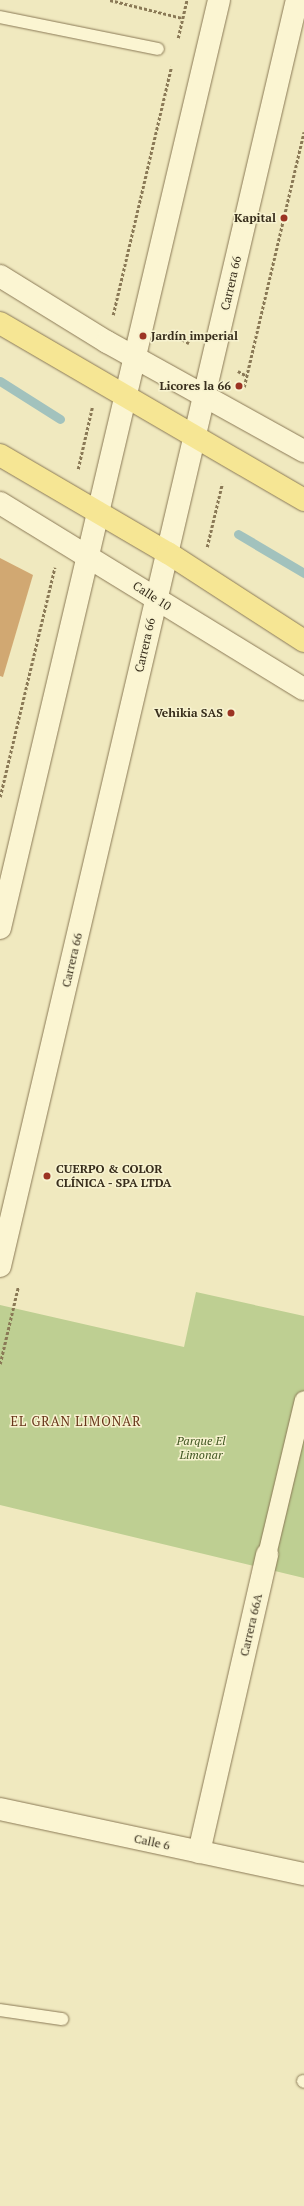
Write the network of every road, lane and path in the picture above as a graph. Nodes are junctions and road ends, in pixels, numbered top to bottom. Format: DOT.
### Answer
graph roads {
  1 [pos="110,0"];
  2 [pos="186,0"];
  3 [pos="219,0"];
  4 [pos="297,0"];
  5 [pos="0,16"];
  6 [pos="182,18"];
  7 [pos="177,41"];
  8 [pos="158,49"];
  9 [pos="172,64"];
  10 [pos="304,132"];
  11 [pos="0,276"];
  12 [pos="116,302"];
  13 [pos="144,318"];
  14 [pos="0,323"];
  15 [pos="107,342"];
  16 [pos="135,357"];
  17 [pos="213,357"];
  18 [pos="247,376"];
  19 [pos="98,382"];
  20 [pos="205,395"];
  21 [pos="125,398"];
  22 [pos="238,416"];
  23 [pos="195,434"];
  24 [pos="304,451"];
  25 [pos="228,454"];
  26 [pos="0,455"];
  27 [pos="71,498"];
  28 [pos="304,500"];
  29 [pos="0,503"];
  30 [pos="98,512"];
  31 [pos="61,540"];
  32 [pos="168,553"];
  33 [pos="87,556"];
  34 [pos="201,576"];
  35 [pos="156,598"];
  36 [pos="304,641"];
  37 [pos="304,689"];
  38 [pos="0,797"];
  39 [pos="0,928"];
  40 [pos="0,1266"];
  41 [pos="0,1351"];
  42 [pos="0,1364"];
  43 [pos="304,1400"];
  44 [pos="267,1555"];
  45 [pos="0,1809"];
  46 [pos="199,1852"];
  47 [pos="304,1874"];
  48 [pos="0,2010"];
  49 [pos="62,2019"];
  1 -- 6 [label="path"];
  2 -- 6 [label="path"];
  3 -- 13 [label="main road"];
  4 -- 17 [label="main road, Carrera 66"];
  5 -- 8 [label="lane"];
  6 -- 7 [label="path"];
  9 -- 12 [label="path"];
  10 -- 18 [label="path"];
  11 -- 15 [label="main road"];
  12 -- 13 [label="path"];
  12 -- 15 [label="path"];
  13 -- 16 [label="main road"];
  13 -- 17 [label="path"];
  14 -- 19 [label="main road"];
  15 -- 16 [label="main road"];
  16 -- 20 [label="main road"];
  16 -- 21 [label="main road"];
  17 -- 18 [label="path"];
  17 -- 20 [label="main road, Carrera 66"];
  18 -- 22 [label="path"];
  19 -- 21 [label="main road"];
  19 -- 27 [label="path"];
  20 -- 22 [label="main road"];
  20 -- 23 [label="main road, Carrera 66"];
  21 -- 23 [label="main road"];
  21 -- 30 [label="main road"];
  22 -- 24 [label="main road"];
  23 -- 25 [label="main road"];
  23 -- 32 [label="main road, Carrera 66"];
  25 -- 28 [label="main road"];
  25 -- 34 [label="path"];
  26 -- 27 [label="main road"];
  27 -- 30 [label="main road"];
  29 -- 31 [label="main road, Calle 10"];
  30 -- 32 [label="main road"];
  30 -- 33 [label="main road"];
  31 -- 33 [label="main road, Calle 10"];
  31 -- 38 [label="path"];
  32 -- 34 [label="main road"];
  32 -- 35 [label="main road, Carrera 66"];
  33 -- 35 [label="main road, Calle 10"];
  33 -- 39 [label="main road"];
  34 -- 36 [label="main road"];
  35 -- 37 [label="main road, Calle 10"];
  35 -- 40 [label="main road, Carrera 66"];
  41 -- 42 [label="path"];
  43 -- 44 [label="street, Carrera 66A"];
  44 -- 46 [label="main road, Carrera 66A"];
  45 -- 46 [label="main road, Calle 6"];
  46 -- 47 [label="main road, Calle 6"];
  48 -- 49 [label="lane"];
}
